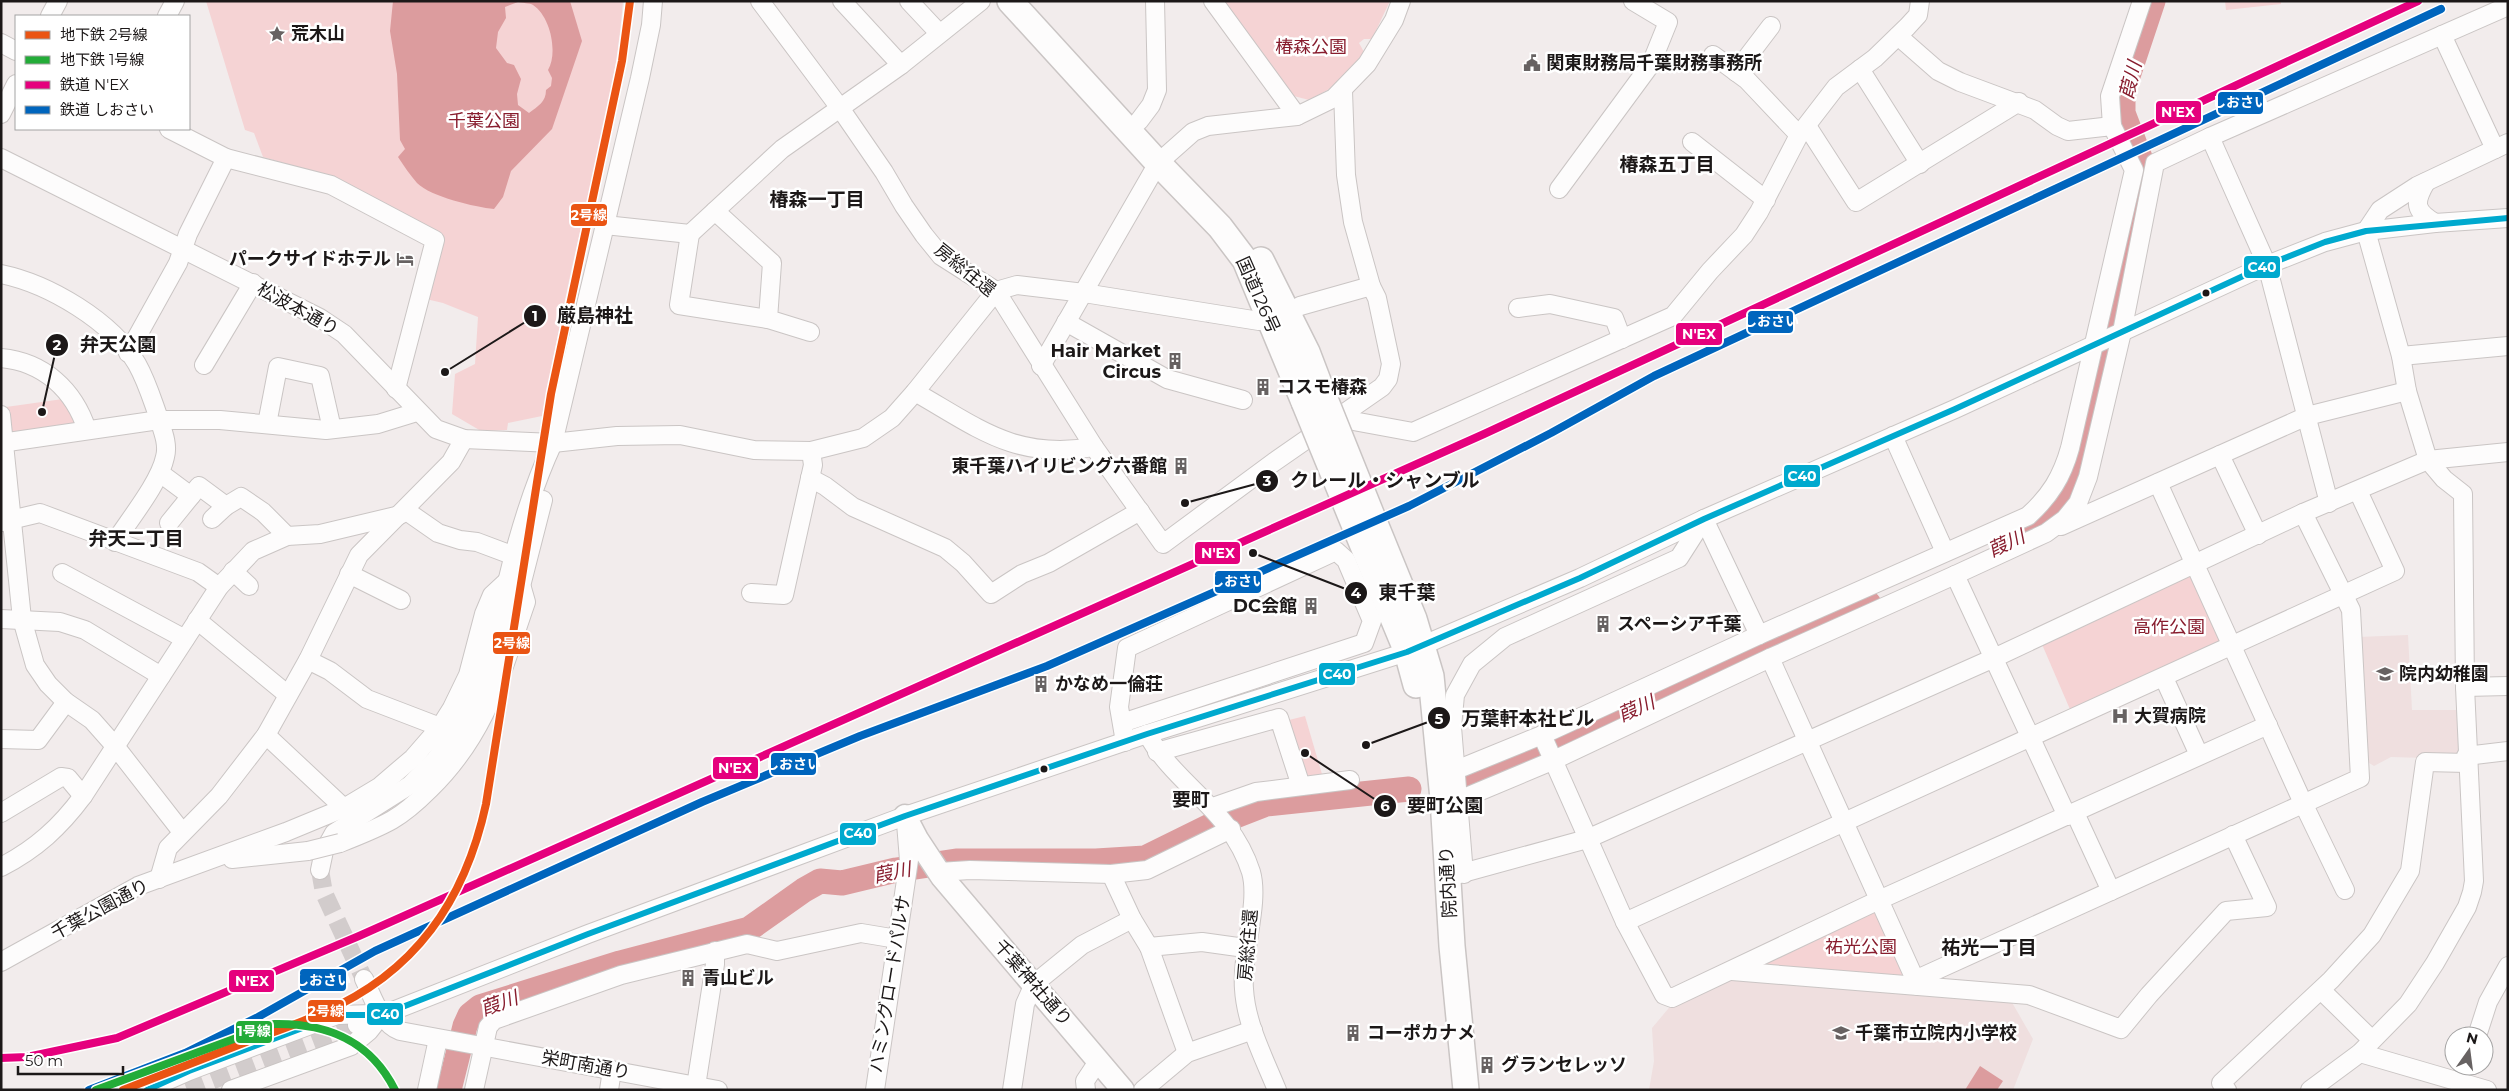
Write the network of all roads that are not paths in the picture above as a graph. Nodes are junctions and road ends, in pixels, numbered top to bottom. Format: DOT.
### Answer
graph roads {
  1 [pos="58,1"];
  2 [pos="175,1"];
  3 [pos="653,1"];
  4 [pos="760,1"];
  5 [pos="842,1"];
  6 [pos="909,1"];
  7 [pos="981,1"];
  8 [pos="1010,1"];
  9 [pos="1028,1"];
  10 [pos="1155,1"];
  11 [pos="1213,1"];
  12 [pos="1401,1"];
  13 [pos="1920,1"];
  14 [pos="2142,1"];
  15 [pos="1638,2"];
  16 [pos="2508,6"];
  17 [pos="51,15"];
  18 [pos="168,15"];
  19 [pos="1771,26"];
  20 [pos="940,33"];
  21 [pos="2442,35"];
  22 [pos="1898,36"];
  23 [pos="1,43"];
  24 [pos="15,50"];
  25 [pos="1713,55"];
  26 [pos="901,64"];
  27 [pos="1860,69"];
  28 [pos="1736,72"];
  29 [pos="15,86"];
  30 [pos="1343,90"];
  31 [pos="2019,102"];
  32 [pos="840,108"];
  33 [pos="1,114"];
  34 [pos="1298,116"];
  35 [pos="1139,121"];
  36 [pos="2112,126"];
  37 [pos="171,130"];
  38 [pos="1803,131"];
  39 [pos="2210,137"];
  40 [pos="1692,142"];
  41 [pos="2502,146"];
  42 [pos="1,158"];
  43 [pos="226,158"];
  44 [pos="1163,158"];
  45 [pos="1920,164"];
  46 [pos="2426,182"];
  47 [pos="1559,189"];
  48 [pos="1766,200"];
  49 [pos="715,211"];
  50 [pos="2508,218"];
  51 [pos="2435,223"];
  52 [pos="605,225"];
  53 [pos="2366,231"];
  54 [pos="690,234"];
  55 [pos="183,248"];
  56 [pos="2267,264"];
  57 [pos="1,274"];
  58 [pos="253,284"];
  59 [pos="1372,286"];
  60 [pos="996,292"];
  61 [pos="1084,293"];
  62 [pos="1518,308"];
  63 [pos="1279,316"];
  64 [pos="768,319"];
  65 [pos="1066,322"];
  66 [pos="810,332"];
  67 [pos="2121,333"];
  68 [pos="1622,339"];
  69 [pos="2095,345"];
  70 [pos="2508,346"];
  71 [pos="128,353"];
  72 [pos="2401,356"];
  73 [pos="1,358"];
  74 [pos="204,365"];
  75 [pos="1041,366"];
  76 [pos="396,389"];
  77 [pos="2407,391"];
  78 [pos="916,392"];
  79 [pos="1244,400"];
  80 [pos="417,412"];
  81 [pos="1,415"];
  82 [pos="2307,416"];
  83 [pos="1337,418"];
  84 [pos="159,420"];
  85 [pos="267,424"];
  86 [pos="332,429"];
  87 [pos="87,430"];
  88 [pos="1893,436"];
  89 [pos="464,439"];
  90 [pos="3,443"];
  91 [pos="553,443"];
  92 [pos="1094,447"];
  93 [pos="811,451"];
  94 [pos="2508,452"];
  95 [pos="2220,456"];
  96 [pos="2428,460"];
  97 [pos="160,473"];
  98 [pos="810,478"];
  99 [pos="2158,483"];
  100 [pos="2358,491"];
  101 [pos="191,496"];
  102 [pos="2329,503"];
  103 [pos="226,506"];
  104 [pos="1140,511"];
  105 [pos="402,512"];
  106 [pos="2303,513"];
  107 [pos="212,519"];
  108 [pos="1704,519"];
  109 [pos="7,520"];
  110 [pos="169,523"];
  111 [pos="2046,533"];
  112 [pos="2258,535"];
  113 [pos="287,536"];
  114 [pos="115,542"];
  115 [pos="1945,552"];
  116 [pos="520,558"];
  117 [pos="2195,563"];
  118 [pos="233,571"];
  119 [pos="62,573"];
  120 [pos="349,574"];
  121 [pos="1955,575"];
  122 [pos="514,584"];
  123 [pos="249,586"];
  124 [pos="219,587"];
  125 [pos="752,592"];
  126 [pos="2344,596"];
  127 [pos="401,600"];
  128 [pos="1,619"];
  129 [pos="22,619"];
  130 [pos="197,620"];
  131 [pos="1759,635"];
  132 [pos="185,639"];
  133 [pos="2233,646"];
  134 [pos="1415,648"];
  135 [pos="1770,658"];
  136 [pos="1994,658"];
  137 [pos="308,660"];
  138 [pos="161,676"];
  139 [pos="2164,678"];
  140 [pos="2508,686"];
  141 [pos="2465,687"];
  142 [pos="288,695"];
  143 [pos="66,702"];
  144 [pos="1122,723"];
  145 [pos="2268,725"];
  146 [pos="440,727"];
  147 [pos="1147,734"];
  148 [pos="266,735"];
  149 [pos="2029,737"];
  150 [pos="1,739"];
  151 [pos="1807,740"];
  152 [pos="1126,742"];
  153 [pos="115,746"];
  154 [pos="1547,748"];
  155 [pos="2508,751"];
  156 [pos="1157,752"];
  157 [pos="2199,756"];
  158 [pos="2467,760"];
  159 [pos="1456,770"];
  160 [pos="1350,780"];
  161 [pos="1301,786"];
  162 [pos="83,796"];
  163 [pos="1458,800"];
  164 [pos="2303,804"];
  165 [pos="344,808"];
  166 [pos="1,813"];
  167 [pos="2071,814"];
  168 [pos="906,816"];
  169 [pos="1223,819"];
  170 [pos="1844,822"];
  171 [pos="182,832"];
  172 [pos="2233,835"];
  173 [pos="1587,839"];
  174 [pos="202,864"];
  175 [pos="1,867"];
  176 [pos="936,868"];
  177 [pos="320,870"];
  178 [pos="1111,874"];
  179 [pos="1456,875"];
  180 [pos="158,879"];
  181 [pos="2345,890"];
  182 [pos="2112,891"];
  183 [pos="1880,900"];
  184 [pos="1132,919"];
  185 [pos="1625,922"];
  186 [pos="897,939"];
  187 [pos="1149,947"];
  188 [pos="1245,948"];
  189 [pos="715,951"];
  190 [pos="4,955"];
  191 [pos="2508,966"];
  192 [pos="1731,971"];
  193 [pos="364,979"];
  194 [pos="1918,982"];
  195 [pos="1034,984"];
  196 [pos="2321,990"];
  197 [pos="382,1015"];
  198 [pos="357,1025"];
  199 [pos="2480,1026"];
  200 [pos="1253,1030"];
  201 [pos="446,1040"];
  202 [pos="478,1046"];
  203 [pos="2366,1046"];
  204 [pos="1187,1053"];
  205 [pos="1099,1060"];
  206 [pos="612,1070"];
  207 [pos="2462,1079"];
  208 [pos="240,1088"];
  209 [pos="708,1088"];
  210 [pos="146,1090"];
  211 [pos="426,1090"];
  212 [pos="474,1090"];
  213 [pos="609,1090"];
  214 [pos="875,1090"];
  215 [pos="1012,1090"];
  216 [pos="1086,1090"];
  217 [pos="1123,1090"];
  218 [pos="1143,1090"];
  219 [pos="1276,1090"];
  220 [pos="1454,1090"];
  221 [pos="1466,1090"];
  222 [pos="2227,1090"];
  223 [pos="2310,1090"];
  224 [pos="2487,1090"];
  1 -- 17 [label="street"];
  2 -- 18 [label="street"];
  3 -- 52 [label="street"];
  4 -- 32 [label="street, 房総往還"];
  5 -- 26 [label="street"];
  6 -- 20 [label="street"];
  7 -- 20 [label="street"];
  8 -- 44 [label="highway, 国道126号"];
  9 -- 35 [label="highway, 国道126号"];
  10 -- 35 [label="street"];
  11 -- 34 [label="street"];
  12 -- 30 [label="street"];
  13 -- 22 [label="street"];
  14 -- 36 [label="street"];
  15 -- 47 [label="street"];
  16 -- 21 [label="street"];
  19 -- 28 [label="street"];
  20 -- 26 [label="street"];
  21 -- 39 [label="street"];
  21 -- 41 [label="street"];
  22 -- 27 [label="street"];
  22 -- 31 [label="street"];
  23 -- 24 [label="street"];
  25 -- 28 [label="street"];
  26 -- 32 [label="street"];
  27 -- 38 [label="street"];
  27 -- 45 [label="street"];
  28 -- 38 [label="street"];
  29 -- 33 [label="street"];
  30 -- 34 [label="street"];
  30 -- 59 [label="street"];
  31 -- 36 [label="street"];
  31 -- 45 [label="street"];
  32 -- 49 [label="street"];
  32 -- 60 [label="street, 房総往還"];
  34 -- 44 [label="street"];
  35 -- 44 [label="highway, 国道126号"];
  36 -- 69 [label="street"];
  37 -- 43 [label="street"];
  38 -- 45 [label="street"];
  38 -- 48 [label="street"];
  39 -- 56 [label="street"];
  39 -- 67 [label="street"];
  40 -- 48 [label="street"];
  41 -- 46 [label="street"];
  42 -- 55 [label="street, 松波本通り"];
  43 -- 55 [label="street"];
  43 -- 76 [label="street"];
  44 -- 61 [label="street"];
  44 -- 63 [label="highway, 国道126号"];
  46 -- 51 [label="street"];
  46 -- 53 [label="street"];
  48 -- 68 [label="street"];
  49 -- 54 [label="street"];
  49 -- 64 [label="street"];
  50 -- 51 [label="street"];
  51 -- 53 [label="street"];
  52 -- 54 [label="street"];
  52 -- 91 [label="street"];
  53 -- 56 [label="street"];
  53 -- 72 [label="street"];
  54 -- 64 [label="street"];
  55 -- 58 [label="street, 松波本通り"];
  55 -- 71 [label="street"];
  56 -- 67 [label="street"];
  56 -- 82 [label="street"];
  57 -- 71 [label="street"];
  58 -- 74 [label="street"];
  58 -- 76 [label="street, 松波本通り"];
  59 -- 63 [label="street"];
  59 -- 83 [label="street"];
  60 -- 61 [label="street"];
  60 -- 75 [label="street, 房総往還"];
  60 -- 78 [label="street, 松波本通り"];
  61 -- 63 [label="street"];
  61 -- 65 [label="street"];
  62 -- 68 [label="street"];
  63 -- 134 [label="highway, 国道126号, bridge"];
  64 -- 66 [label="street"];
  65 -- 75 [label="street"];
  65 -- 79 [label="street"];
  67 -- 69 [label="street"];
  67 -- 111 [label="street"];
  68 -- 83 [label="street"];
  69 -- 88 [label="street"];
  69 -- 115 [label="street"];
  70 -- 72 [label="street"];
  71 -- 84 [label="street"];
  72 -- 77 [label="street"];
  73 -- 87 [label="street"];
  75 -- 92 [label="street, 房総往還"];
  76 -- 80 [label="street, 松波本通り"];
  77 -- 82 [label="street"];
  77 -- 96 [label="street"];
  78 -- 92 [label="street"];
  78 -- 93 [label="street, 松波本通り"];
  80 -- 86 [label="street"];
  80 -- 89 [label="street, 松波本通り"];
  81 -- 90 [label="street"];
  82 -- 95 [label="street"];
  82 -- 102 [label="street"];
  83 -- 104 [label="street, 房総往還"];
  84 -- 85 [label="street"];
  84 -- 87 [label="street"];
  84 -- 97 [label="street"];
  85 -- 86 [label="street"];
  85 -- 86 [label="street"];
  87 -- 90 [label="street"];
  88 -- 108 [label="street"];
  88 -- 115 [label="street"];
  89 -- 91 [label="street, 松波本通り"];
  89 -- 105 [label="street"];
  90 -- 109 [label="street"];
  91 -- 93 [label="street, 松波本通り"];
  91 -- 116 [label="street"];
  92 -- 104 [label="street, 房総往還"];
  93 -- 98 [label="street"];
  94 -- 96 [label="street"];
  95 -- 99 [label="street"];
  95 -- 112 [label="street"];
  96 -- 100 [label="street"];
  96 -- 141 [label="street"];
  97 -- 101 [label="street"];
  97 -- 114 [label="street"];
  98 -- 104 [label="street"];
  98 -- 125 [label="street"];
  99 -- 111 [label="street"];
  99 -- 117 [label="street"];
  100 -- 102 [label="street"];
  100 -- 126 [label="street"];
  101 -- 103 [label="street"];
  101 -- 110 [label="street"];
  102 -- 106 [label="street"];
  103 -- 107 [label="street"];
  103 -- 113 [label="street"];
  105 -- 113 [label="street"];
  105 -- 116 [label="street"];
  105 -- 120 [label="street"];
  106 -- 112 [label="street"];
  106 -- 126 [label="street"];
  108 -- 131 [label="street"];
  108 -- 134 [label="street"];
  108 -- 159 [label="street"];
  109 -- 114 [label="street"];
  109 -- 129 [label="street"];
  111 -- 121 [label="street"];
  112 -- 117 [label="street"];
  113 -- 118 [label="street"];
  114 -- 124 [label="street"];
  115 -- 131 [label="street"];
  116 -- 122 [label="street"];
  117 -- 133 [label="street"];
  117 -- 136 [label="street"];
  118 -- 123 [label="street"];
  118 -- 124 [label="street"];
  119 -- 132 [label="street"];
  120 -- 127 [label="street"];
  120 -- 137 [label="street"];
  121 -- 135 [label="street"];
  121 -- 136 [label="street"];
  122 -- 146 [label="street"];
  122 -- 174 [label="street, bridge"];
  122 -- 177 [label="street"];
  124 -- 130 [label="street"];
  126 -- 133 [label="street"];
  126 -- 164 [label="street"];
  128 -- 129 [label="street"];
  129 -- 138 [label="street"];
  129 -- 143 [label="street"];
  130 -- 132 [label="street"];
  130 -- 142 [label="street"];
  131 -- 154 [label="street"];
  132 -- 138 [label="street"];
  133 -- 139 [label="street"];
  133 -- 145 [label="street"];
  134 -- 147 [label="street"];
  134 -- 179 [label="highway, 院内通り"];
  134 -- 220 [label="highway, 院内通り"];
  135 -- 151 [label="street"];
  135 -- 154 [label="street"];
  136 -- 149 [label="street"];
  136 -- 151 [label="street"];
  137 -- 142 [label="street"];
  137 -- 146 [label="street"];
  138 -- 153 [label="street"];
  139 -- 149 [label="street"];
  139 -- 157 [label="street"];
  140 -- 141 [label="street"];
  141 -- 158 [label="street"];
  142 -- 148 [label="street"];
  143 -- 150 [label="street"];
  143 -- 153 [label="street"];
  144 -- 144 [label="street"];
  144 -- 152 [label="street"];
  145 -- 157 [label="street"];
  145 -- 164 [label="street"];
  146 -- 165 [label="street"];
  147 -- 152 [label="street"];
  147 -- 156 [label="street, 房総往還"];
  148 -- 165 [label="street"];
  148 -- 171 [label="street"];
  149 -- 167 [label="street"];
  149 -- 170 [label="street"];
  151 -- 170 [label="street"];
  151 -- 173 [label="street"];
  152 -- 168 [label="street"];
  153 -- 162 [label="street"];
  153 -- 171 [label="street"];
  154 -- 159 [label="street"];
  154 -- 163 [label="street"];
  154 -- 173 [label="street"];
  155 -- 158 [label="street"];
  156 -- 161 [label="street"];
  156 -- 169 [label="street, 房総往還"];
  157 -- 167 [label="street"];
  158 -- 196 [label="street"];
  158 -- 203 [label="street"];
  159 -- 163 [label="street"];
  160 -- 161 [label="street"];
  161 -- 169 [label="street"];
  162 -- 166 [label="street"];
  162 -- 175 [label="street"];
  163 -- 179 [label="street"];
  164 -- 172 [label="street"];
  164 -- 181 [label="street"];
  165 -- 174 [label="street"];
  167 -- 182 [label="street"];
  167 -- 183 [label="street"];
  168 -- 176 [label="main road, 千葉神社通り"];
  168 -- 197 [label="street"];
  169 -- 178 [label="street"];
  169 -- 188 [label="street, 房総往還"];
  170 -- 183 [label="street"];
  170 -- 185 [label="street"];
  171 -- 180 [label="street"];
  172 -- 182 [label="street"];
  172 -- 194 [label="street"];
  173 -- 179 [label="street"];
  173 -- 185 [label="street"];
  174 -- 180 [label="street, 千葉公園通り"];
  176 -- 178 [label="street"];
  176 -- 186 [label="street, ハミングロードパルサ"];
  176 -- 195 [label="main road, 千葉神社通り"];
  178 -- 184 [label="street"];
  179 -- 221 [label="highway, 院内通り"];
  180 -- 190 [label="street, 千葉公園通り"];
  182 -- 194 [label="street"];
  183 -- 192 [label="street"];
  183 -- 194 [label="street"];
  184 -- 187 [label="street"];
  184 -- 195 [label="street"];
  185 -- 192 [label="street"];
  186 -- 189 [label="street"];
  186 -- 214 [label="street, ハミングロードパルサ"];
  187 -- 188 [label="street"];
  187 -- 204 [label="street"];
  188 -- 200 [label="street, 房総往還"];
  189 -- 202 [label="street"];
  189 -- 209 [label="street"];
  191 -- 199 [label="street"];
  192 -- 194 [label="street"];
  193 -- 197 [label="street"];
  195 -- 205 [label="main road, 千葉神社通り"];
  195 -- 215 [label="street"];
  196 -- 203 [label="street"];
  196 -- 222 [label="street"];
  197 -- 198 [label="street"];
  197 -- 201 [label="street"];
  197 -- 208 [label="street"];
  197 -- 210 [label="street"];
  200 -- 204 [label="street"];
  200 -- 219 [label="street, 房総往還"];
  201 -- 202 [label="street, 栄町南通り"];
  201 -- 211 [label="street"];
  202 -- 206 [label="street, 栄町南通り"];
  202 -- 212 [label="street"];
  203 -- 207 [label="street"];
  203 -- 223 [label="street"];
  204 -- 218 [label="street"];
  205 -- 216 [label="street"];
  205 -- 217 [label="main road, 千葉神社通り"];
  206 -- 209 [label="street, 栄町南通り"];
  206 -- 213 [label="street"];
  207 -- 224 [label="street"];
}
